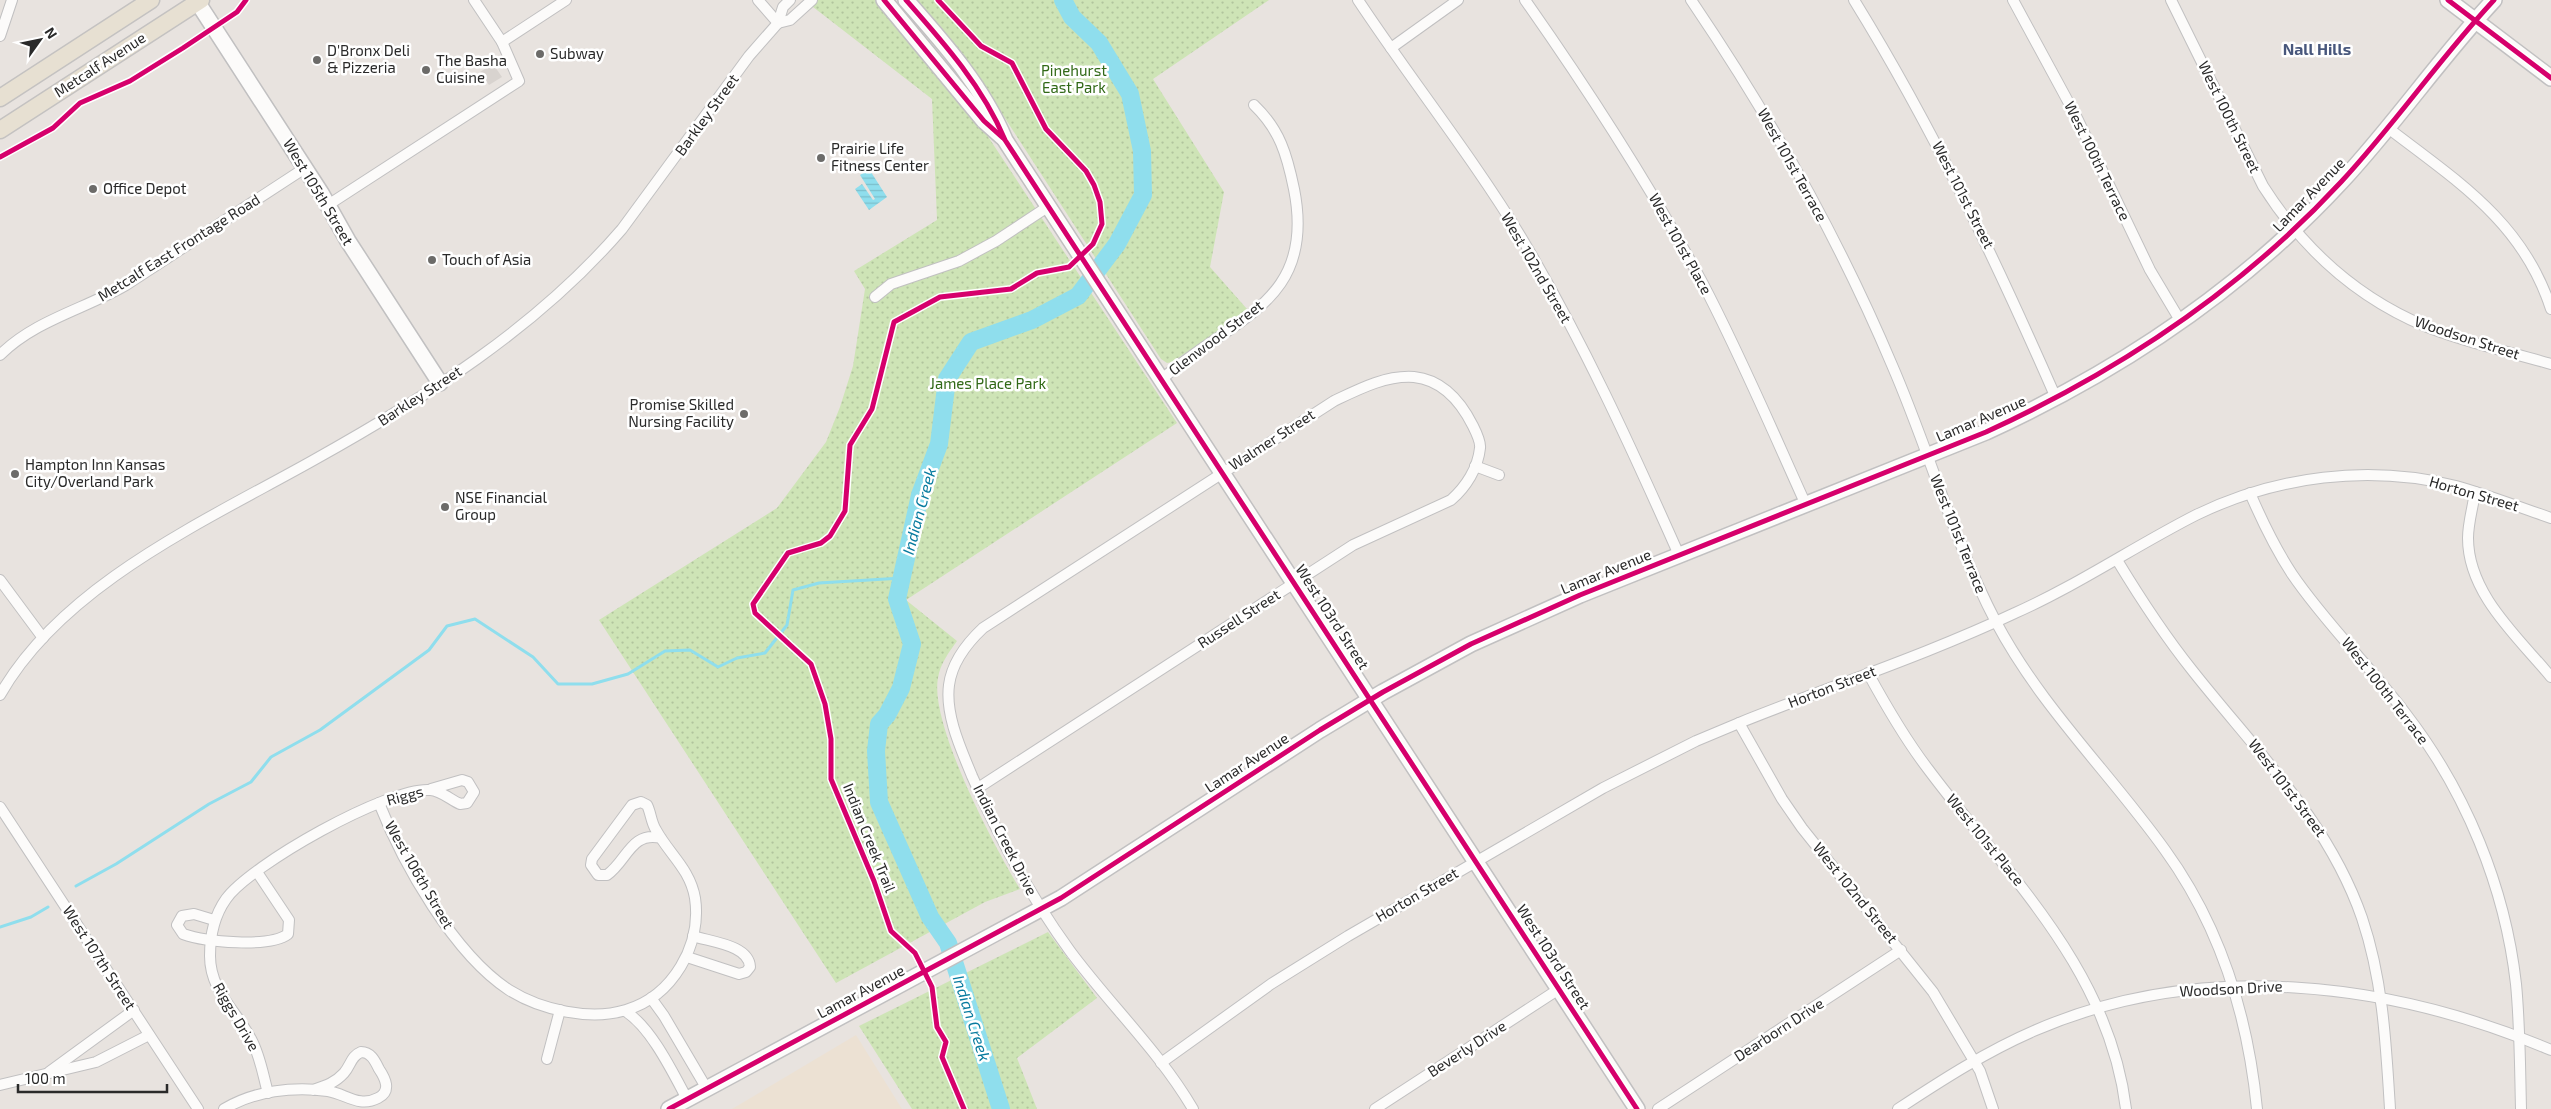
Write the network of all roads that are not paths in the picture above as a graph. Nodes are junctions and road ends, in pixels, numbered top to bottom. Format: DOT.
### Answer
graph roads {
  1 [pos="12,0"];
  2 [pos="151,0"];
  3 [pos="474,0"];
  4 [pos="566,0"];
  5 [pos="758,0"];
  6 [pos="790,0"];
  7 [pos="812,0"];
  8 [pos="884,0"];
  9 [pos="906,0"];
  10 [pos="1358,0"];
  11 [pos="1458,0"];
  12 [pos="1525,0"];
  13 [pos="1691,0"];
  14 [pos="1854,0"];
  15 [pos="2013,0"];
  16 [pos="2171,0"];
  17 [pos="2448,0"];
  18 [pos="2494,0"];
  19 [pos="198,1"];
  20 [pos="2475,21"];
  21 [pos="778,24"];
  22 [pos="0,36"];
  23 [pos="502,42"];
  24 [pos="1391,48"];
  25 [pos="2551,78"];
  26 [pos="0,98"];
  27 [pos="1254,105"];
  28 [pos="2388,128"];
  29 [pos="0,130"];
  30 [pos="1005,140"];
  31 [pos="305,168"];
  32 [pos="328,206"];
  33 [pos="1049,206"];
  34 [pos="2294,230"];
  35 [pos="875,296"];
  36 [pos="2551,309"];
  37 [pos="2181,322"];
  38 [pos="0,355"];
  39 [pos="2551,364"];
  40 [pos="1162,379"];
  41 [pos="440,383"];
  42 [pos="2056,398"];
  43 [pos="1927,456"];
  44 [pos="1475,466"];
  45 [pos="1222,472"];
  46 [pos="1499,475"];
  47 [pos="2475,492"];
  48 [pos="2250,493"];
  49 [pos="1806,505"];
  50 [pos="2551,518"];
  51 [pos="1679,555"];
  52 [pos="2117,560"];
  53 [pos="0,580"];
  54 [pos="1294,583"];
  55 [pos="1996,622"];
  56 [pos="43,638"];
  57 [pos="965,647"];
  58 [pos="1868,673"];
  59 [pos="2551,677"];
  60 [pos="0,695"];
  61 [pos="1370,699"];
  62 [pos="1739,723"];
  63 [pos="978,788"];
  64 [pos="431,789"];
  65 [pos="379,803"];
  66 [pos="0,807"];
  67 [pos="661,838"];
  68 [pos="1476,861"];
  69 [pos="257,872"];
  70 [pos="1041,909"];
  71 [pos="214,920"];
  72 [pos="694,936"];
  73 [pos="211,941"];
  74 [pos="1901,950"];
  75 [pos="687,957"];
  76 [pos="2233,986"];
  77 [pos="1559,989"];
  78 [pos="650,998"];
  79 [pos="2381,999"];
  80 [pos="2097,1009"];
  81 [pos="134,1010"];
  82 [pos="560,1010"];
  83 [pos="625,1011"];
  84 [pos="149,1035"];
  85 [pos="2519,1038"];
  86 [pos="2551,1050"];
  87 [pos="547,1059"];
  88 [pos="1974,1061"];
  89 [pos="1161,1063"];
  90 [pos="49,1072"];
  91 [pos="0,1086"];
  92 [pos="707,1089"];
  93 [pos="313,1090"];
  94 [pos="268,1093"];
  95 [pos="687,1100"];
  96 [pos="198,1109"];
  97 [pos="224,1109"];
  98 [pos="669,1109"];
  99 [pos="1193,1109"];
  100 [pos="1375,1109"];
  101 [pos="1637,1109"];
  102 [pos="1658,1109"];
  103 [pos="1898,1109"];
  104 [pos="1993,1109"];
  105 [pos="2126,1109"];
  106 [pos="2258,1109"];
  107 [pos="2390,1109"];
  108 [pos="2521,1109"];
  1 -- 22 [label="street"];
  2 -- 26 [label="main road, Metcalf Avenue"];
  3 -- 23 [label="street"];
  4 -- 23 [label="street"];
  5 -- 21 [label="street"];
  6 -- 21 [label="street, Barkley Street"];
  7 -- 21 [label="street, Barkley Street"];
  8 -- 30 [label="street, West 103rd Street"];
  9 -- 30 [label="street, West 103rd Street"];
  10 -- 24 [label="street, West 102nd Street"];
  11 -- 24 [label="street"];
  12 -- 49 [label="street, West 101st Place"];
  13 -- 43 [label="street, West 101st Terrace"];
  14 -- 42 [label="street, West 101st Street"];
  15 -- 37 [label="street, West 100th Terrace"];
  16 -- 34 [label="street, West 100th Street"];
  17 -- 20 [label="street"];
  18 -- 20 [label="street, Lamar Avenue"];
  19 -- 29 [label="main road, Metcalf Avenue"];
  19 -- 31 [label="street, West 105th Street"];
  20 -- 25 [label="street"];
  20 -- 28 [label="street, Lamar Avenue"];
  21 -- 41 [label="street, Barkley Street"];
  23 -- 32 [label="street"];
  24 -- 51 [label="street, West 102nd Street"];
  27 -- 40 [label="street, Glenwood Street"];
  28 -- 34 [label="street, Lamar Avenue"];
  28 -- 36 [label="street"];
  30 -- 33 [label="street, West 103rd Street"];
  31 -- 32 [label="street, West 105th Street"];
  31 -- 38 [label="street, Metcalf East Frontage Road"];
  32 -- 41 [label="street, West 105th Street"];
  33 -- 35 [label="street"];
  33 -- 40 [label="street, West 103rd Street"];
  34 -- 37 [label="street, Lamar Avenue"];
  34 -- 39 [label="street, Woodson Street"];
  37 -- 42 [label="street, Lamar Avenue"];
  40 -- 45 [label="street, West 103rd Street"];
  41 -- 56 [label="street, Barkley Street"];
  42 -- 43 [label="street, Lamar Avenue"];
  43 -- 49 [label="street, Lamar Avenue"];
  43 -- 55 [label="street, West 101st Terrace"];
  44 -- 45 [label="street, Walmer Street"];
  44 -- 46 [label="street"];
  44 -- 54 [label="street, Russell Street"];
  45 -- 54 [label="street, West 103rd Street"];
  45 -- 57 [label="street, Walmer Street"];
  47 -- 48 [label="street, Horton Street"];
  47 -- 50 [label="street, Horton Street"];
  47 -- 59 [label="street"];
  48 -- 52 [label="street, Horton Street"];
  48 -- 85 [label="street, West 100th Terrace"];
  49 -- 51 [label="street, Lamar Avenue"];
  51 -- 61 [label="street, Lamar Avenue"];
  52 -- 55 [label="street, Horton Street"];
  52 -- 79 [label="street, West 101st Street"];
  53 -- 56 [label="street"];
  54 -- 61 [label="street, West 103rd Street"];
  54 -- 63 [label="street, Russell Street"];
  55 -- 58 [label="street, Horton Street"];
  55 -- 76 [label="street, West 101st Terrace"];
  56 -- 60 [label="street, Barkley Street"];
  57 -- 63 [label="street, Indian Creek Drive"];
  58 -- 62 [label="street, Horton Street"];
  58 -- 80 [label="street, West 101st Place"];
  61 -- 68 [label="street, West 103rd Street"];
  61 -- 70 [label="street, Lamar Avenue"];
  62 -- 68 [label="street, Horton Street"];
  62 -- 74 [label="street, West 102nd Street"];
  63 -- 70 [label="street, Indian Creek Drive"];
  64 -- 65 [label="street, Riggs"];
  65 -- 69 [label="street, Riggs Drive"];
  65 -- 82 [label="street, West 106th Street"];
  66 -- 81 [label="street, West 107th Street"];
  67 -- 67 [label="street"];
  67 -- 72 [label="street"];
  68 -- 77 [label="street, West 103rd Street"];
  68 -- 89 [label="street, Horton Street"];
  69 -- 71 [label="street, Riggs Drive"];
  69 -- 73 [label="street"];
  70 -- 89 [label="street, Indian Creek Drive"];
  70 -- 92 [label="street, Lamar Avenue"];
  71 -- 73 [label="street, Riggs Drive"];
  71 -- 73 [label="street"];
  72 -- 75 [label="street"];
  72 -- 75 [label="street"];
  73 -- 94 [label="street, Riggs Drive"];
  74 -- 88 [label="street, West 102nd Street"];
  74 -- 102 [label="street, Dearborn Drive"];
  75 -- 78 [label="street"];
  76 -- 79 [label="street, Woodson Drive"];
  76 -- 80 [label="street, Woodson Drive"];
  76 -- 106 [label="street, West 101st Terrace"];
  77 -- 100 [label="street, Beverly Drive"];
  77 -- 101 [label="street, West 103rd Street"];
  78 -- 83 [label="street, West 106th Street"];
  78 -- 92 [label="street"];
  79 -- 85 [label="street, Woodson Drive"];
  79 -- 107 [label="street, West 101st Street"];
  80 -- 88 [label="street, Woodson Drive"];
  80 -- 105 [label="street, West 101st Place"];
  81 -- 84 [label="street, West 107th Street"];
  81 -- 90 [label="street"];
  82 -- 83 [label="street, West 106th Street"];
  82 -- 87 [label="street"];
  83 -- 95 [label="street"];
  84 -- 90 [label="street"];
  84 -- 96 [label="street, West 107th Street"];
  85 -- 86 [label="street, Woodson Drive"];
  85 -- 108 [label="street, West 100th Terrace"];
  88 -- 103 [label="street, Woodson Drive"];
  88 -- 104 [label="street, West 102nd Street"];
  89 -- 99 [label="street, Indian Creek Drive"];
  90 -- 91 [label="street"];
  92 -- 95 [label="street, Lamar Avenue"];
  93 -- 93 [label="street"];
  93 -- 94 [label="street"];
  94 -- 97 [label="street"];
  95 -- 98 [label="street, Lamar Avenue"];
}
